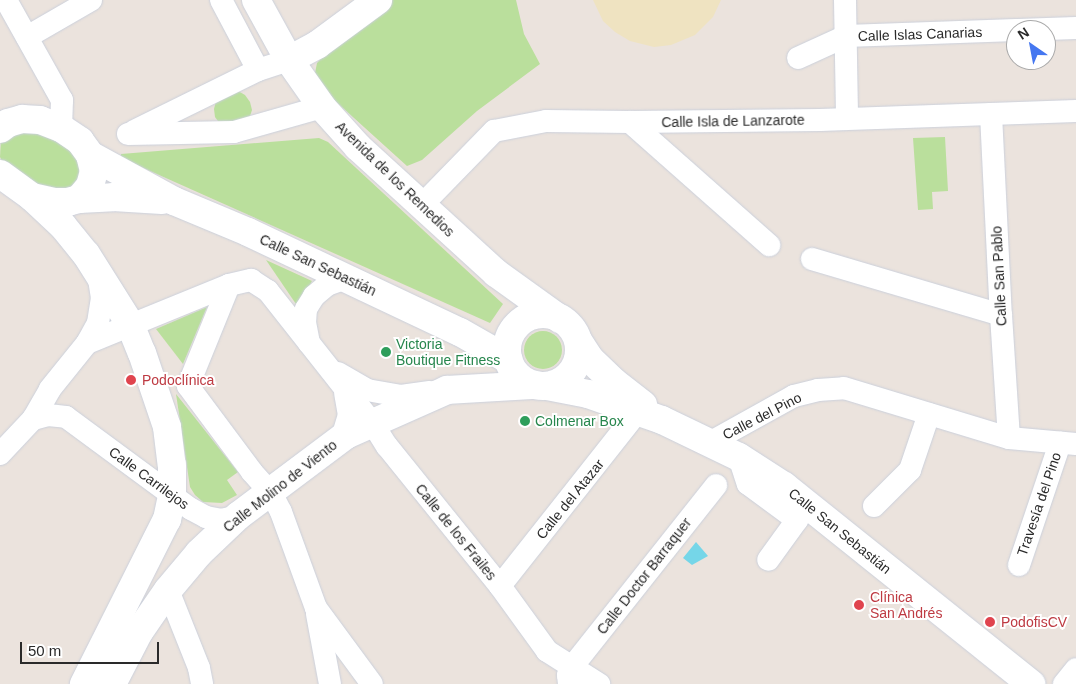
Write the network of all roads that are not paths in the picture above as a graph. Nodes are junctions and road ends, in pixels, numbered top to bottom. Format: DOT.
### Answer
graph roads {
  1 [pos="6,0"];
  2 [pos="91,0"];
  3 [pos="221,0"];
  4 [pos="256,0"];
  5 [pos="378,0"];
  6 [pos="845,0"];
  7 [pos="1076,28"];
  8 [pos="1056,29"];
  9 [pos="1006,30"];
  10 [pos="846,36"];
  11 [pos="27,37"];
  12 [pos="798,58"];
  13 [pos="289,60"];
  14 [pos="258,70"];
  15 [pos="200,98"];
  16 [pos="322,108"];
  17 [pos="1076,111"];
  18 [pos="991,114"];
  19 [pos="847,118"];
  20 [pos="7,119"];
  21 [pos="630,122"];
  22 [pos="61,128"];
  23 [pos="214,133"];
  24 [pos="90,155"];
  25 [pos="0,174"];
  26 [pos="32,197"];
  27 [pos="79,199"];
  28 [pos="174,201"];
  29 [pos="421,206"];
  30 [pos="769,245"];
  31 [pos="812,259"];
  32 [pos="97,271"];
  33 [pos="496,273"];
  34 [pos="346,278"];
  35 [pos="230,285"];
  36 [pos="1000,315"];
  37 [pos="560,319"];
  38 [pos="130,324"];
  39 [pos="514,330"];
  40 [pos="460,332"];
  41 [pos="579,342"];
  42 [pos="87,343"];
  43 [pos="309,343"];
  44 [pos="509,360"];
  45 [pos="326,366"];
  46 [pos="541,386"];
  47 [pos="452,389"];
  48 [pos="49,391"];
  49 [pos="348,394"];
  50 [pos="401,396"];
  51 [pos="929,414"];
  52 [pos="650,416"];
  53 [pos="66,417"];
  54 [pos="32,420"];
  55 [pos="373,424"];
  56 [pos="346,435"];
  57 [pos="1009,438"];
  58 [pos="711,442"];
  59 [pos="1068,444"];
  60 [pos="0,454"];
  61 [pos="739,457"];
  62 [pos="716,485"];
  63 [pos="271,492"];
  64 [pos="172,496"];
  65 [pos="874,506"];
  66 [pos="238,516"];
  67 [pos="768,560"];
  68 [pos="1018,565"];
  69 [pos="500,586"];
  70 [pos="168,590"];
  71 [pos="316,608"];
  72 [pos="1076,669"];
  73 [pos="570,675"];
  74 [pos="84,684"];
  75 [pos="112,684"];
  76 [pos="202,684"];
  77 [pos="330,684"];
  78 [pos="372,684"];
  79 [pos="599,684"];
  80 [pos="1031,684"];
  81 [pos="1064,684"];
  1 -- 11 [label="street"];
  2 -- 11 [label="street"];
  3 -- 14 [label="street"];
  4 -- 13 [label="main road, Avenida de los Remedios"];
  5 -- 13 [label="main road"];
  6 -- 10 [label="street"];
  7 -- 8 [label="street, Calle Islas Canarias"];
  9 -- 10 [label="street, Calle Islas Canarias"];
  10 -- 12 [label="street, Calle Islas Canarias"];
  10 -- 19 [label="street"];
  11 -- 22 [label="street"];
  13 -- 14 [label="street"];
  13 -- 16 [label="main road, Avenida de los Remedios"];
  14 -- 15 [label="street"];
  15 -- 23 [label="street"];
  15 -- 23 [label="street"];
  16 -- 23 [label="street"];
  16 -- 29 [label="main road, Avenida de los Remedios"];
  17 -- 18 [label="street, Calle Isla de Lanzarote"];
  18 -- 19 [label="street, Calle Isla de Lanzarote"];
  18 -- 36 [label="street, Calle San Pablo"];
  19 -- 21 [label="street, Calle Isla de Lanzarote"];
  20 -- 22 [label="main road, Calle San Sebastián"];
  21 -- 29 [label="street, Calle Isla de Lanzarote"];
  21 -- 30 [label="street"];
  22 -- 24 [label="main road, Calle San Sebastián"];
  24 -- 27 [label="main road"];
  24 -- 28 [label="main road, Calle San Sebastián"];
  25 -- 26 [label="main road"];
  26 -- 27 [label="main road, Calle San Sebastián"];
  26 -- 32 [label="main road"];
  27 -- 28 [label="main road, Calle San Sebastián"];
  28 -- 34 [label="main road, Calle San Sebastián"];
  29 -- 33 [label="main road, Avenida de los Remedios"];
  31 -- 36 [label="street"];
  32 -- 38 [label="main road"];
  32 -- 42 [label="street"];
  33 -- 37 [label="main road, Avenida de los Remedios"];
  33 -- 39 [label="main road, Avenida de los Remedios"];
  34 -- 40 [label="main road, Calle San Sebastián"];
  34 -- 43 [label="street, Calle de los Frailes"];
  35 -- 38 [label="street, Calle de los Frailes"];
  35 -- 43 [label="street, Calle de los Frailes"];
  35 -- 63 [label="street"];
  36 -- 57 [label="street, Calle San Pablo"];
  37 -- 39 [label="main road"];
  37 -- 41 [label="main road"];
  38 -- 42 [label="street, Calle de los Frailes"];
  38 -- 64 [label="main road"];
  39 -- 40 [label="main road, Calle San Sebastián"];
  39 -- 44 [label="main road"];
  40 -- 44 [label="main road, Calle San Sebastián"];
  41 -- 46 [label="main road"];
  41 -- 52 [label="main road"];
  42 -- 48 [label="street"];
  43 -- 45 [label="street, Calle de los Frailes"];
  44 -- 46 [label="main road"];
  44 -- 47 [label="main road, Calle Molino de Viento"];
  45 -- 49 [label="street, Calle de los Frailes"];
  45 -- 50 [label="street, Calle de los Frailes"];
  46 -- 47 [label="main road, Calle Molino de Viento"];
  46 -- 52 [label="main road, Calle Molino de Viento"];
  47 -- 50 [label="street, Calle Molino de Viento"];
  47 -- 55 [label="main road, Calle Molino de Viento"];
  48 -- 53 [label="street, Calle Carrilejos"];
  48 -- 54 [label="street"];
  49 -- 55 [label="street, Calle de los Frailes"];
  49 -- 56 [label="main road, Calle Molino de Viento"];
  51 -- 57 [label="street, Calle del Pino"];
  51 -- 58 [label="street, Calle del Pino"];
  51 -- 65 [label="street"];
  52 -- 58 [label="main road, Calle San Sebastián"];
  52 -- 69 [label="street, Calle del Atazar"];
  53 -- 54 [label="street"];
  53 -- 64 [label="street, Calle Carrilejos"];
  54 -- 60 [label="street"];
  55 -- 56 [label="main road, Calle Molino de Viento"];
  55 -- 69 [label="street, Calle de los Frailes"];
  56 -- 63 [label="main road, Calle Molino de Viento"];
  57 -- 59 [label="street, Calle del Pino"];
  58 -- 61 [label="main road, Calle San Sebastián"];
  59 -- 68 [label="street, Travesía del Pino"];
  61 -- 67 [label="street, Calle San Sebastián"];
  61 -- 80 [label="main road, Calle San Sebastián"];
  62 -- 73 [label="street, Calle Doctor Barraquer"];
  63 -- 66 [label="main road, Calle Molino de Viento"];
  63 -- 71 [label="street"];
  64 -- 66 [label="street, Calle Carrilejos"];
  64 -- 74 [label="main road"];
  66 -- 70 [label="main road, Calle Molino de Viento"];
  69 -- 73 [label="street, Calle de los Frailes"];
  70 -- 75 [label="main road, Calle Molino de Viento"];
  70 -- 76 [label="street"];
  71 -- 77 [label="street"];
  71 -- 78 [label="street"];
  72 -- 81 [label="street"];
  73 -- 79 [label="street, Calle de los Frailes"];
}
